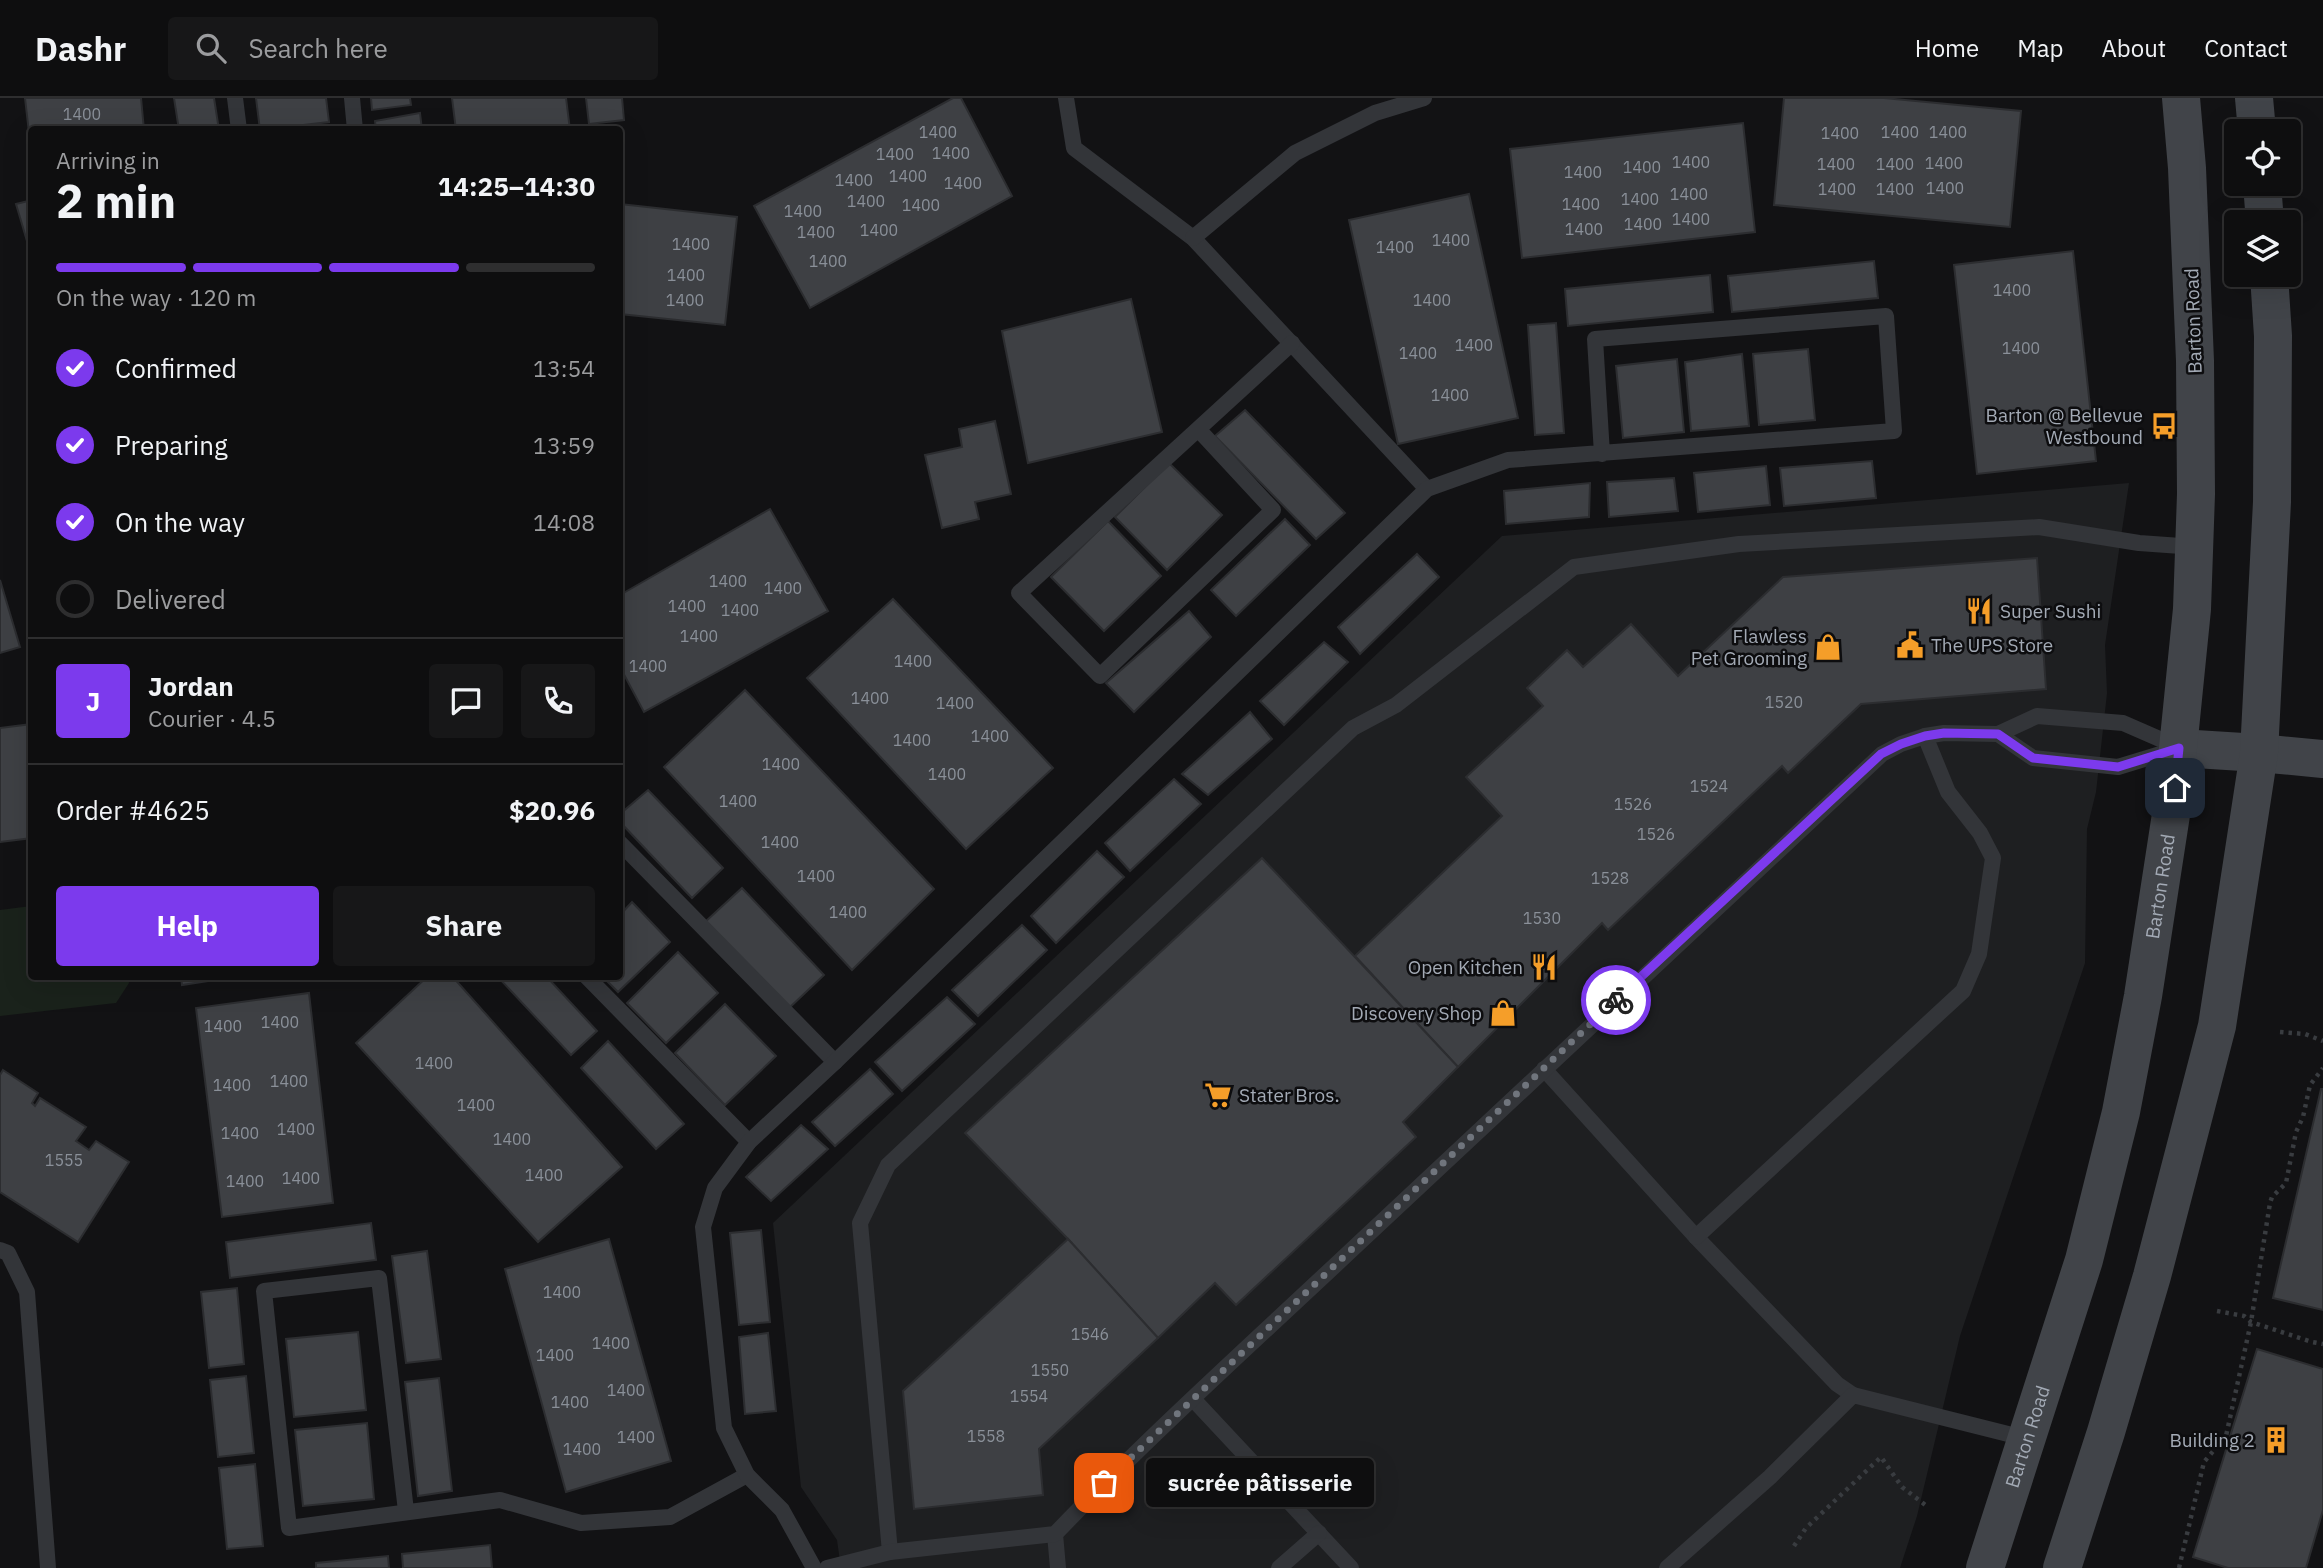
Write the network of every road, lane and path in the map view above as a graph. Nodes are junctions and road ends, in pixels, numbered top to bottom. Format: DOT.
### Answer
graph roads {
  1 [pos="235,98"];
  2 [pos="352,98"];
  3 [pos="1066,98"];
  4 [pos="1424,98"];
  5 [pos="2181,98"];
  6 [pos="2254,98"];
  7 [pos="2256,119"];
  8 [pos="238,126"];
  9 [pos="355,126"];
  10 [pos="1193,237"];
  11 [pos="2270,287"];
  12 [pos="1292,343"];
  13 [pos="1198,429"];
  14 [pos="1602,454"];
  15 [pos="1427,489"];
  16 [pos="2195,547"];
  17 [pos="1998,734"];
  18 [pos="1925,736"];
  19 [pos="2179,748"];
  20 [pos="2259,753"];
  21 [pos="2323,760"];
  22 [pos="623,846"];
  23 [pos="590,980"];
  24 [pos="2280,1032"];
  25 [pos="2323,1041"];
  26 [pos="835,1062"];
  27 [pos="2323,1068"];
  28 [pos="1544,1069"];
  29 [pos="749,1142"];
  30 [pos="1696,1237"];
  31 [pos="0,1251"];
  32 [pos="2217,1311"];
  33 [pos="2251,1322"];
  34 [pos="2323,1344"];
  35 [pos="1853,1395"];
  36 [pos="1193,1399"];
  37 [pos="2028,1439"];
  38 [pos="747,1475"];
  39 [pos="1928,1507"];
  40 [pos="406,1511"];
  41 [pos="1319,1533"];
  42 [pos="1055,1534"];
  43 [pos="1794,1546"];
  44 [pos="890,1552"];
  45 [pos="48,1568"];
  46 [pos="814,1568"];
  47 [pos="827,1568"];
  48 [pos="1058,1568"];
  49 [pos="1279,1568"];
  50 [pos="1351,1568"];
  51 [pos="1667,1568"];
  52 [pos="1985,1568"];
  53 [pos="2062,1568"];
  54 [pos="2179,1568"];
  1 -- 8 [label="lane"];
  2 -- 9 [label="lane"];
  3 -- 10 [label="lane"];
  4 -- 10 [label="lane"];
  5 -- 16 [label="main road, Barton Road"];
  6 -- 7 [label="main road"];
  10 -- 12 [label="lane"];
  11 -- 20 [label="main road"];
  12 -- 13 [label="lane"];
  12 -- 15 [label="lane"];
  13 -- 13 [label="lane"];
  14 -- 14 [label="lane"];
  14 -- 15 [label="lane"];
  15 -- 26 [label="lane"];
  16 -- 19 [label="main road, Barton Road"];
  16 -- 44 [label="lane"];
  17 -- 18 [label="lane"];
  17 -- 19 [label="lane"];
  17 -- 19 [label="lane"];
  18 -- 28 [label="lane"];
  18 -- 30 [label="lane"];
  19 -- 20 [label="main road"];
  19 -- 37 [label="main road, Barton Road"];
  20 -- 21 [label="main road"];
  20 -- 53 [label="main road"];
  22 -- 26 [label="lane"];
  23 -- 29 [label="lane"];
  24 -- 25 [label="path"];
  26 -- 29 [label="lane"];
  27 -- 33 [label="path"];
  28 -- 30 [label="lane"];
  28 -- 36 [label="lane"];
  29 -- 38 [label="lane"];
  30 -- 35 [label="lane"];
  31 -- 45 [label="lane"];
  32 -- 33 [label="path"];
  33 -- 34 [label="path"];
  33 -- 54 [label="path"];
  35 -- 37 [label="lane"];
  35 -- 51 [label="lane"];
  36 -- 41 [label="lane"];
  36 -- 42 [label="lane"];
  37 -- 52 [label="main road, Barton Road"];
  38 -- 40 [label="lane"];
  38 -- 46 [label="lane"];
  39 -- 43 [label="path"];
  40 -- 40 [label="lane"];
  41 -- 49 [label="lane"];
  41 -- 50 [label="lane"];
  42 -- 44 [label="lane"];
  42 -- 48 [label="lane"];
  44 -- 47 [label="lane"];
}
